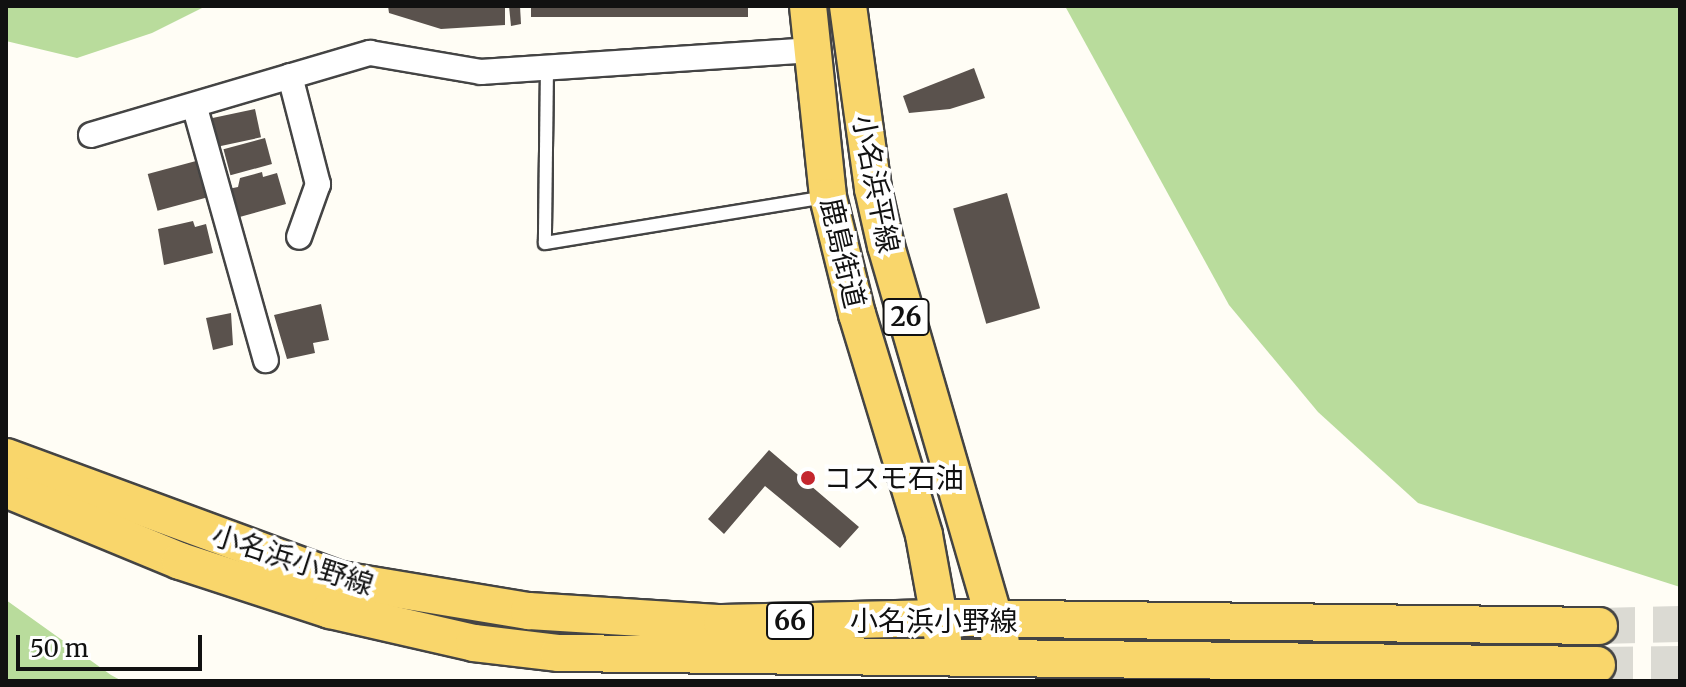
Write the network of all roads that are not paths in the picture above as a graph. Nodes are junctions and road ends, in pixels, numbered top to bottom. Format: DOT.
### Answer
graph roads {
  1 [pos="808,6"];
  2 [pos="848,6"];
  3 [pos="812,50"];
  4 [pos="547,68"];
  5 [pos="290,76"];
  6 [pos="195,108"];
  7 [pos="91,135"];
  8 [pos="828,197"];
  9 [pos="299,237"];
  10 [pos="266,360"];
  11 [pos="6,457"];
  12 [pos="6,489"];
  13 [pos="939,618"];
  14 [pos="995,621"];
  15 [pos="1599,626"];
  16 [pos="1597,665"];
  17 [pos="950,670"];
  18 [pos="1010,670"];
  1 -- 3 [label="main road, 鹿島街道 / 26"];
  2 -- 14 [label="main road, 小名浜平線 / 26"];
  3 -- 4 [label="street"];
  3 -- 8 [label="main road, 鹿島街道 / 26"];
  4 -- 5 [label="street"];
  4 -- 8 [label="lane"];
  5 -- 6 [label="street"];
  5 -- 9 [label="street"];
  6 -- 7 [label="street"];
  6 -- 10 [label="street"];
  8 -- 13 [label="main road, 鹿島街道 / 26"];
  11 -- 13 [label="main road, 小名浜小野線 / 66"];
  12 -- 17 [label="main road, 小名浜小野線 / 66"];
  13 -- 14 [label="main road, 小名浜小野線 / 66"];
  13 -- 17 [label="main road, 鹿島街道 / 26"];
  14 -- 15 [label="main road, 小名浜小野線 / 66"];
  14 -- 18 [label="main road, 小名浜平線 / 26"];
  16 -- 18 [label="main road, 小名浜小野線 / 66"];
  17 -- 18 [label="main road, 小名浜小野線 / 66"];
}
